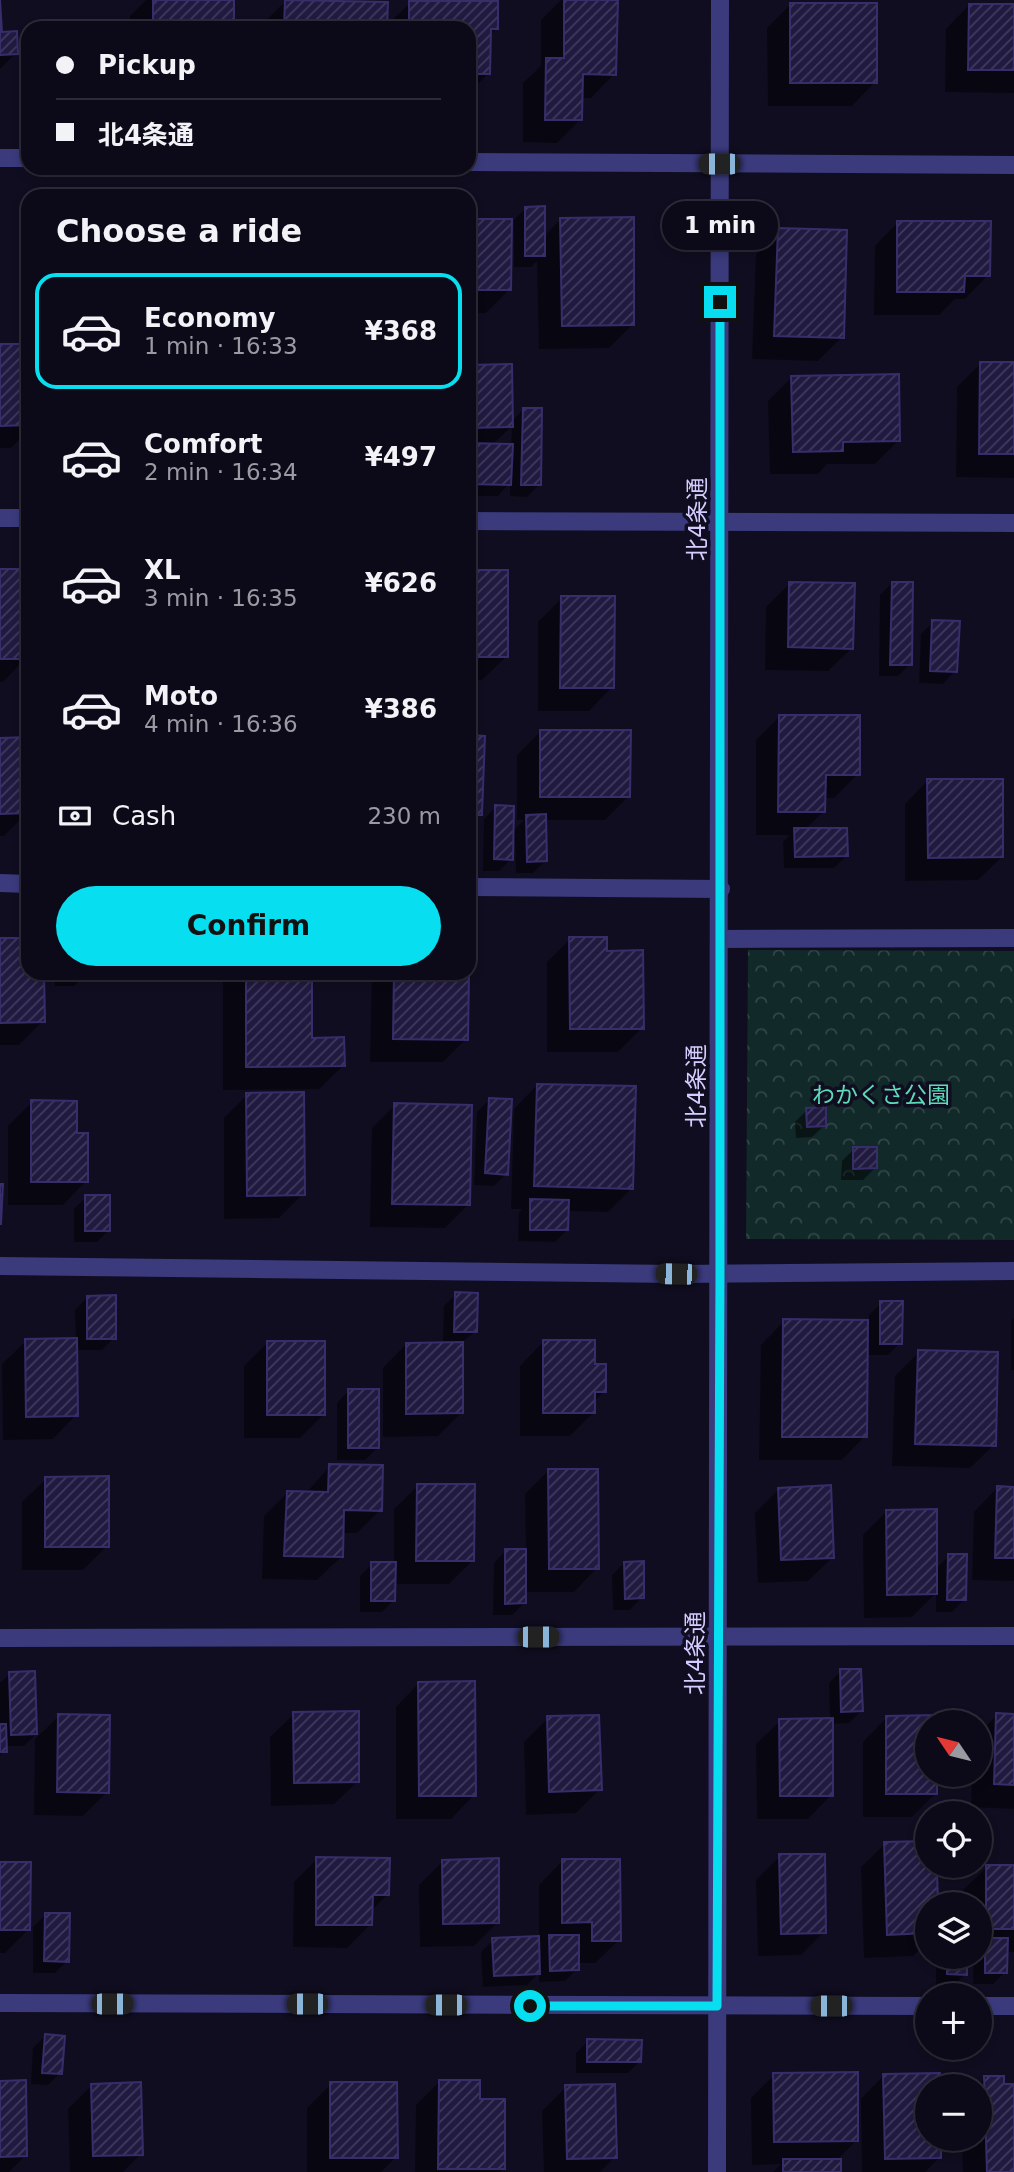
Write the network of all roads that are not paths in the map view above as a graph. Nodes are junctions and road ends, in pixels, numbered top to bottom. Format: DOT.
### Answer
graph roads {
  1 [pos="720,0"];
  2 [pos="0,158"];
  3 [pos="21,158"];
  4 [pos="476,162"];
  5 [pos="719,164"];
  6 [pos="1014,165"];
  7 [pos="0,518"];
  8 [pos="21,519"];
  9 [pos="476,521"];
  10 [pos="722,522"];
  11 [pos="1014,523"];
  12 [pos="0,883"];
  13 [pos="21,884"];
  14 [pos="476,887"];
  15 [pos="721,889"];
  16 [pos="1014,938"];
  17 [pos="720,939"];
  18 [pos="0,1266"];
  19 [pos="1014,1271"];
  20 [pos="720,1274"];
  21 [pos="1014,1636"];
  22 [pos="719,1637"];
  23 [pos="0,1638"];
  24 [pos="0,2003"];
  25 [pos="717,2006"];
  26 [pos="915,2006"];
  27 [pos="992,2006"];
  28 [pos="1014,2006"];
  29 [pos="717,2172"];
  1 -- 5 [label="street, 北4条通"];
  2 -- 3 [label="street"];
  4 -- 5 [label="street"];
  5 -- 6 [label="street"];
  5 -- 10 [label="street, 北4条通"];
  7 -- 8 [label="street"];
  9 -- 10 [label="street"];
  10 -- 11 [label="street"];
  10 -- 15 [label="street, 北4条通"];
  12 -- 13 [label="street"];
  14 -- 15 [label="street"];
  15 -- 17 [label="street, 北4条通"];
  16 -- 17 [label="street"];
  17 -- 20 [label="street, 北4条通"];
  18 -- 20 [label="street"];
  19 -- 20 [label="street"];
  20 -- 22 [label="street, 北4条通"];
  21 -- 22 [label="street"];
  22 -- 23 [label="street"];
  22 -- 25 [label="street, 北4条通"];
  24 -- 25 [label="street"];
  25 -- 26 [label="street"];
  25 -- 29 [label="street, 北4条通"];
  27 -- 28 [label="street"];
}
